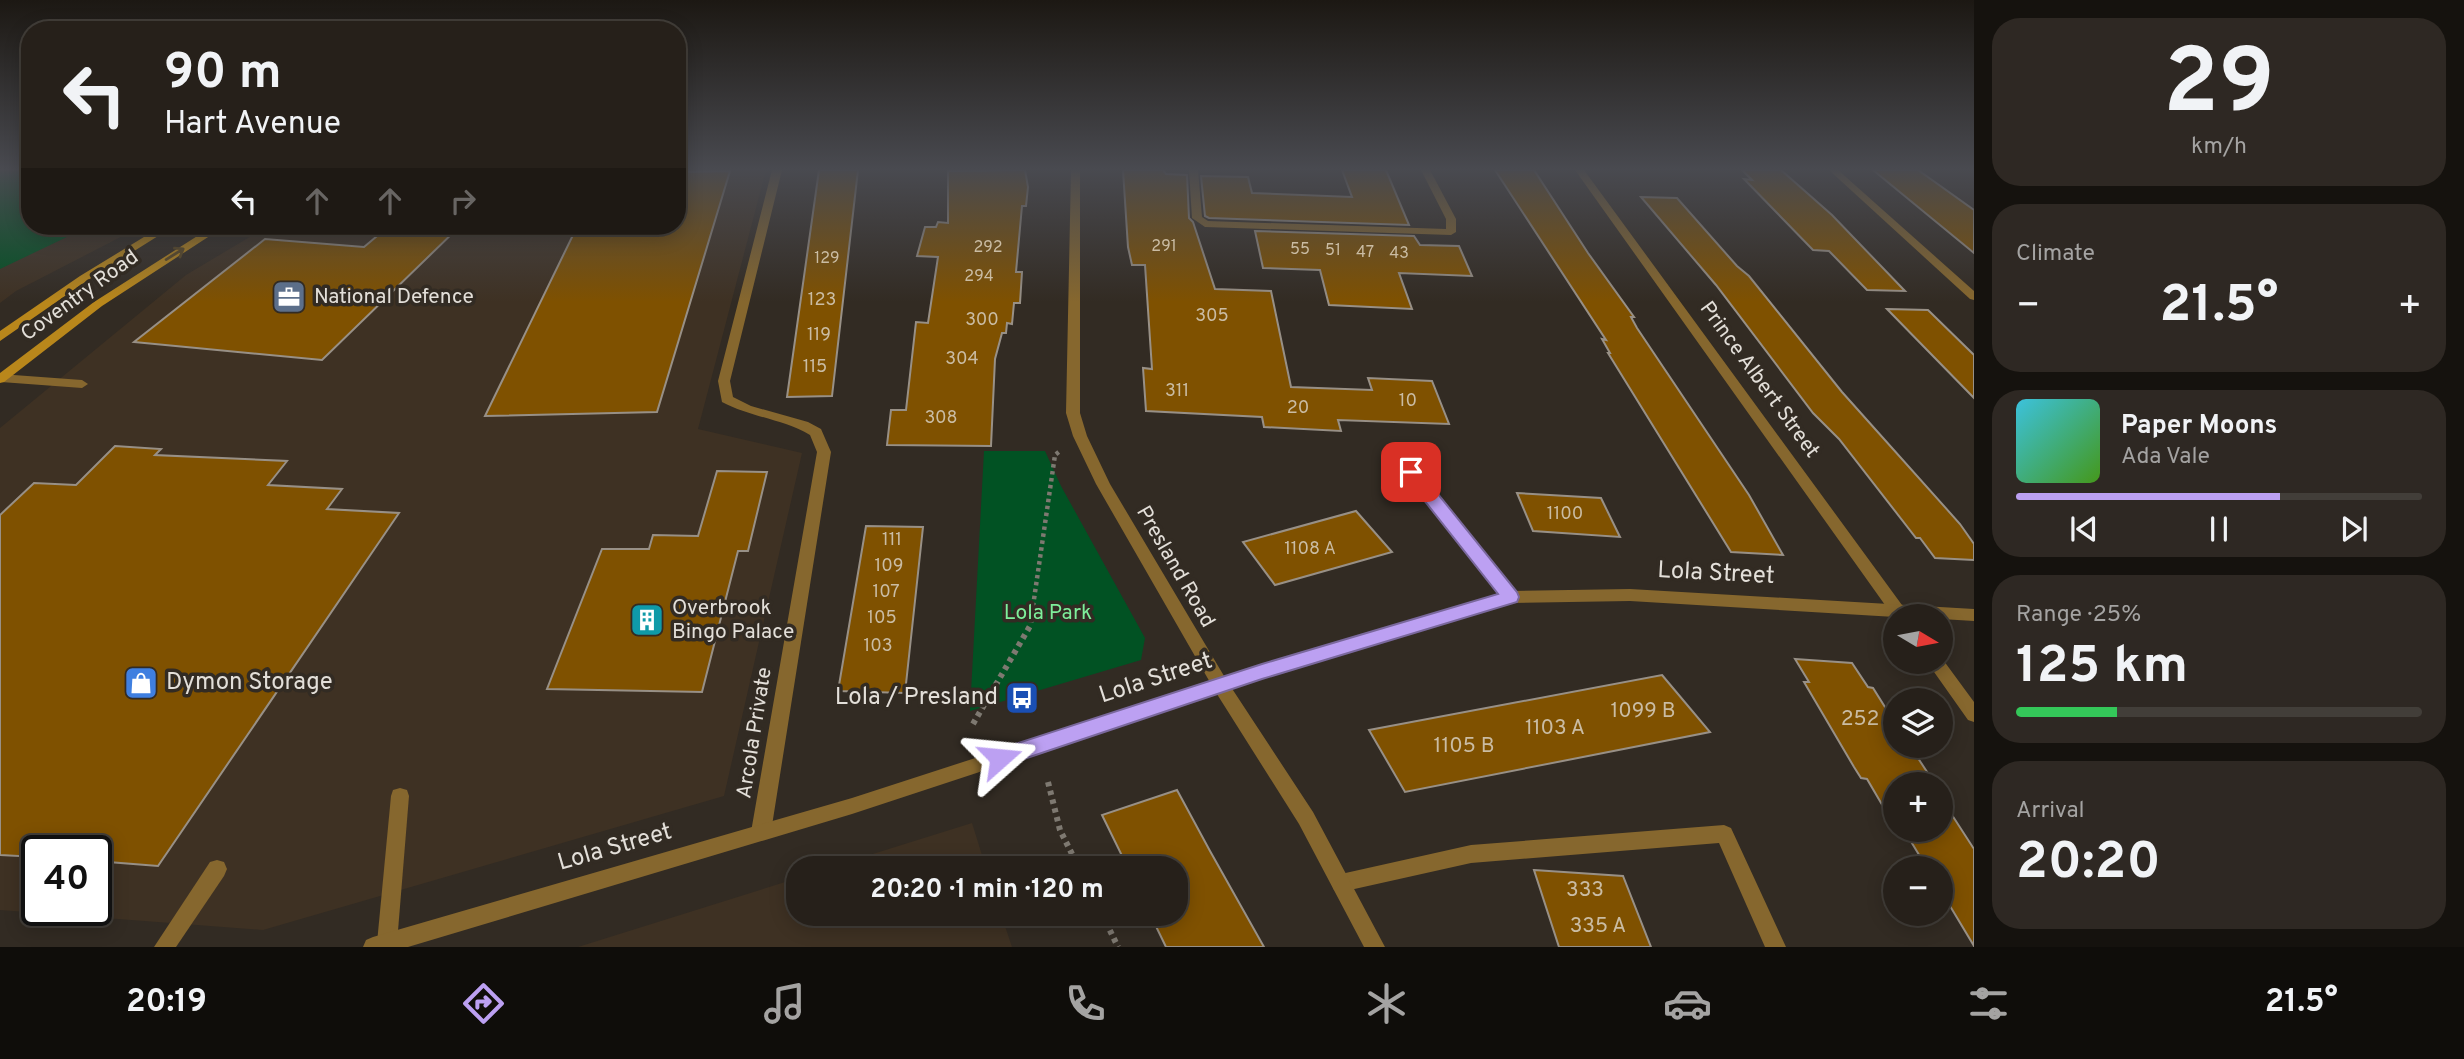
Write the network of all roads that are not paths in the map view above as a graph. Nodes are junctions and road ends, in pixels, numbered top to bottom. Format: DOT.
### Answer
graph roads {
  1 [pos="766,214"];
  2 [pos="1075,214"];
  3 [pos="1197,214"];
  4 [pos="1449,214"];
  5 [pos="1610,214"];
  6 [pos="1882,214"];
  7 [pos="154,235"];
  8 [pos="206,235"];
  9 [pos="1974,297"];
  10 [pos="0,337"];
  11 [pos="0,379"];
  12 [pos="82,384"];
  13 [pos="1411,472"];
  14 [pos="1510,597"];
  15 [pos="1893,604"];
  16 [pos="1883,612"];
  17 [pos="1953,614"];
  18 [pos="1974,615"];
  19 [pos="1944,674"];
  20 [pos="1221,686"];
  21 [pos="1974,715"];
  22 [pos="400,796"];
  23 [pos="761,832"];
  24 [pos="218,869"];
  25 [pos="1341,883"];
  26 [pos="380,945"];
  27 [pos="164,947"];
  28 [pos="1375,947"];
  29 [pos="1776,947"];
  1 -- 23 [label="street, Arcola Private"];
  2 -- 20 [label="street, Presland Road"];
  3 -- 4 [label="street"];
  5 -- 15 [label="street, Prince Albert Street"];
  6 -- 9 [label="street"];
  7 -- 10 [label="main road, Coventry Road"];
  11 -- 8 [label="main road, Coventry Road, one-way"];
  11 -- 12 [label="street"];
  13 -- 14 [label="street"];
  14 -- 16 [label="street, Lola Street"];
  14 -- 20 [label="street, Lola Street"];
  17 -- 18 [label="street, Lola Street"];
  19 -- 21 [label="street"];
  20 -- 23 [label="street, Lola Street"];
  20 -- 25 [label="street, Presland Road"];
  22 -- 26 [label="street"];
  23 -- 26 [label="street, Lola Street"];
  24 -- 27 [label="street"];
  25 -- 28 [label="street, Presland Road"];
  25 -- 29 [label="street"];
}
